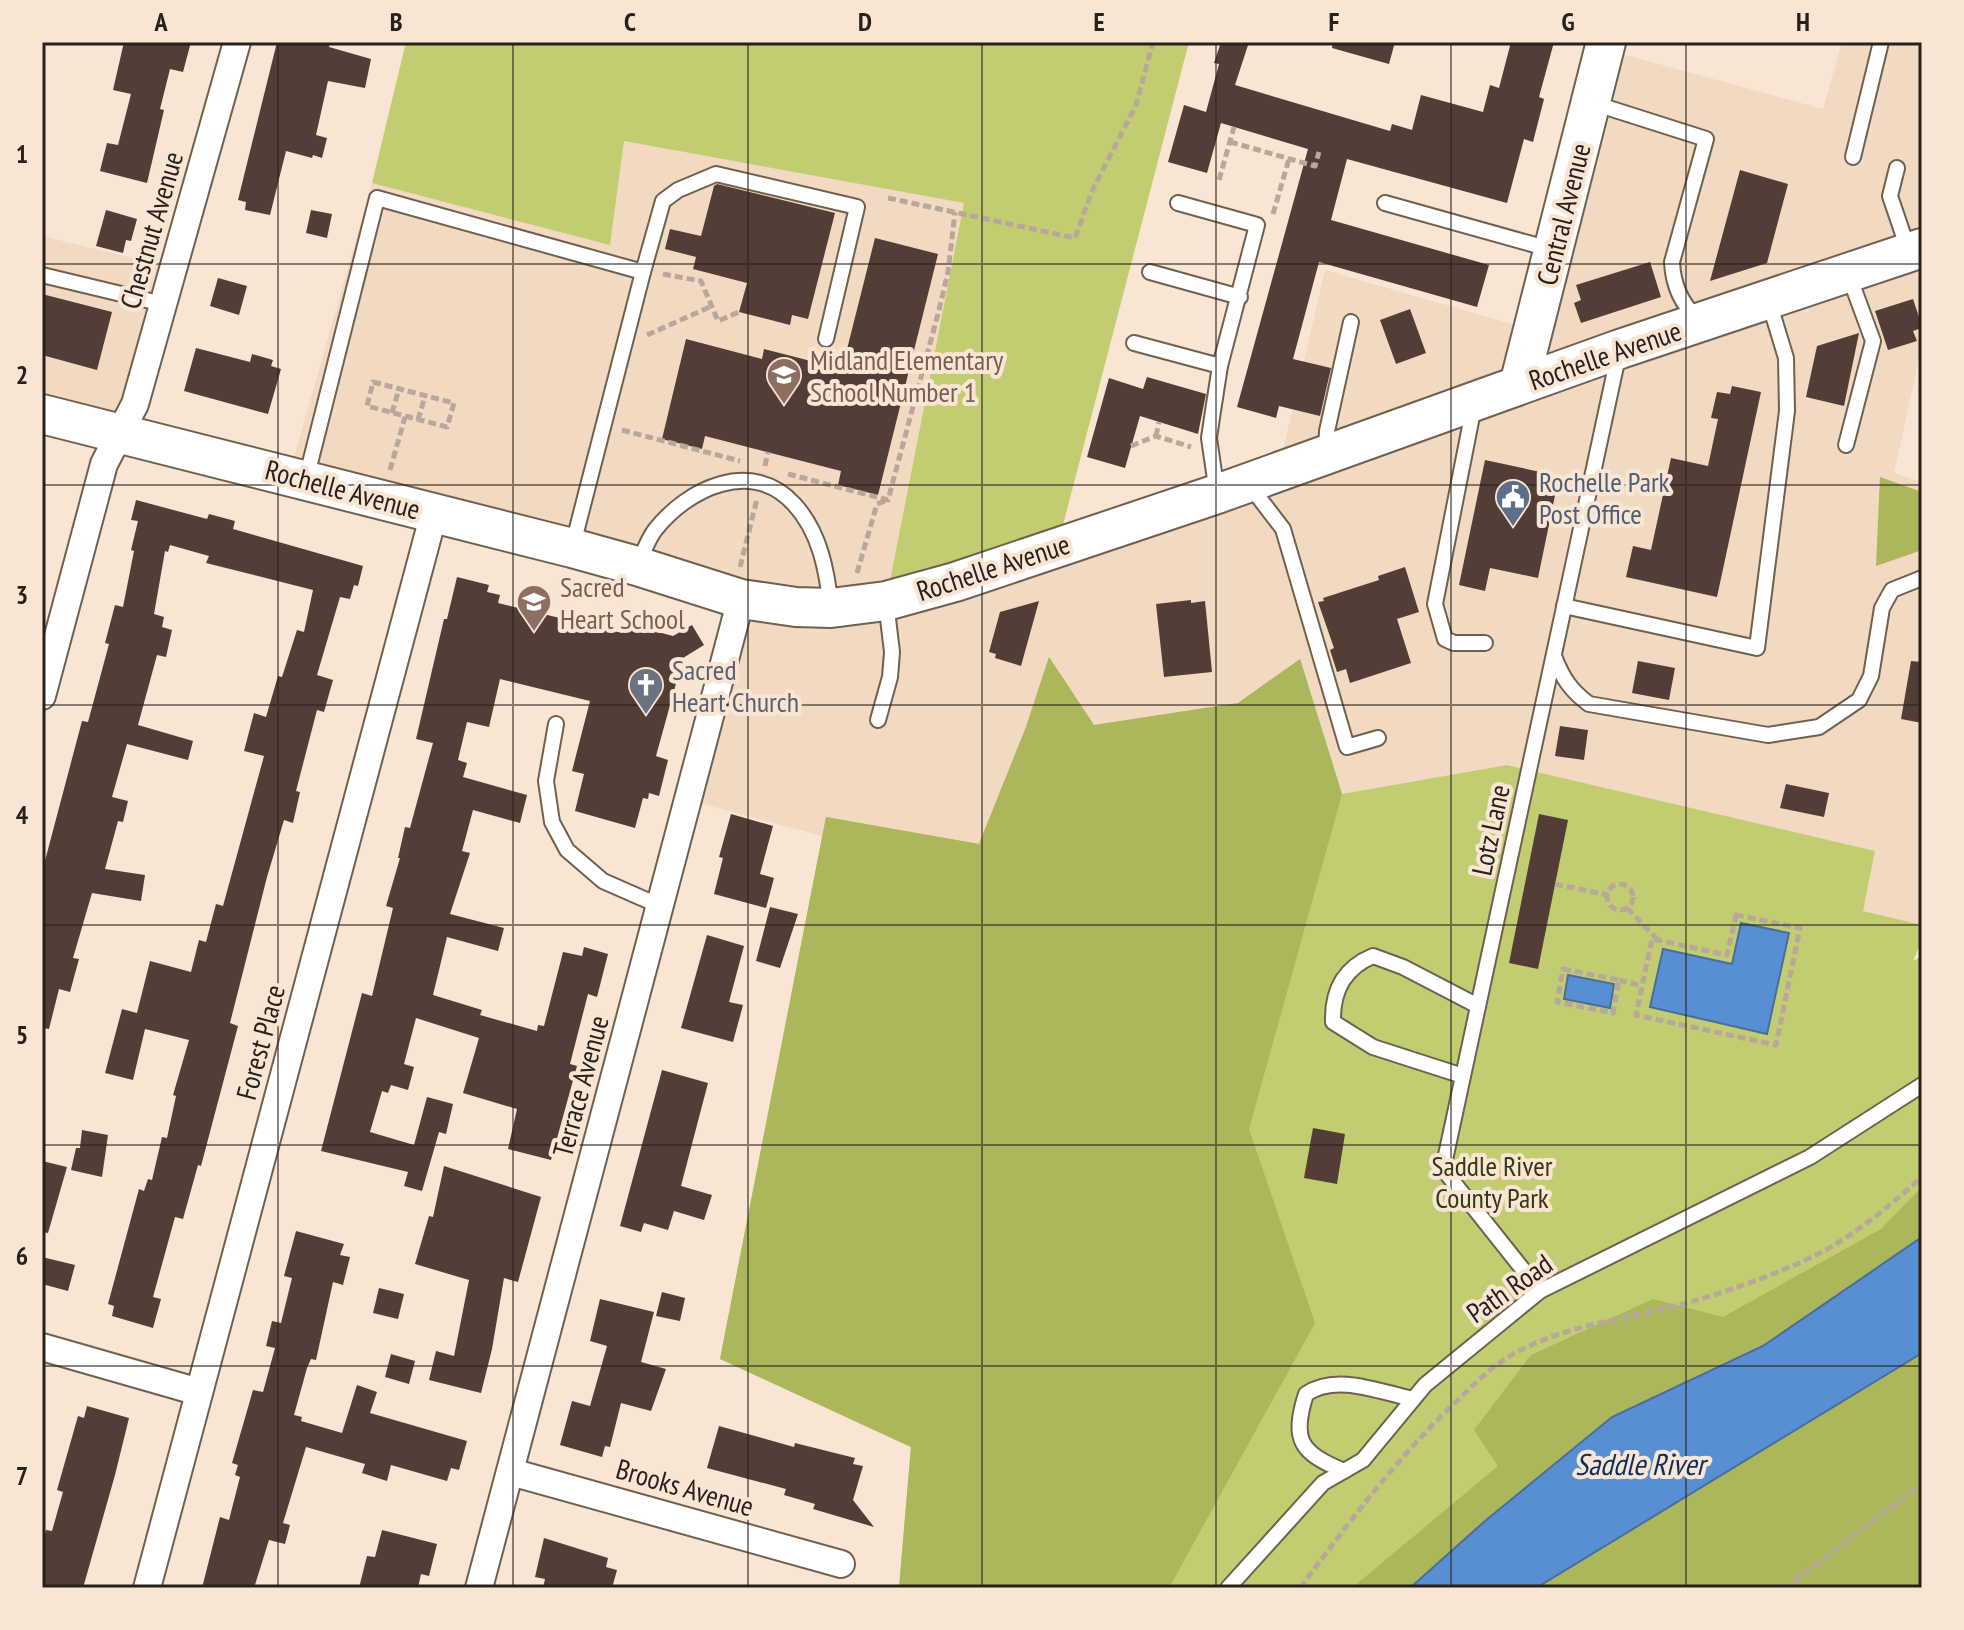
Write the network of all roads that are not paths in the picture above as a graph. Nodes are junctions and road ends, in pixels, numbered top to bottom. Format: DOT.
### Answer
graph roads {
  1 [pos="237,42"];
  2 [pos="1606,42"];
  3 [pos="1881,42"];
  4 [pos="1591,103"];
  5 [pos="1853,157"];
  6 [pos="1897,168"];
  7 [pos="1178,203"];
  8 [pos="1385,203"];
  9 [pos="1554,250"];
  10 [pos="1916,250"];
  11 [pos="643,272"];
  12 [pos="1150,272"];
  13 [pos="1848,272"];
  14 [pos="42,275"];
  15 [pos="1240,297"];
  16 [pos="1768,299"];
  17 [pos="163,304"];
  18 [pos="1351,322"];
  19 [pos="1701,322"];
  20 [pos="826,339"];
  21 [pos="1134,343"];
  22 [pos="1620,349"];
  23 [pos="1220,366"];
  24 [pos="1519,385"];
  25 [pos="1475,401"];
  26 [pos="42,414"];
  27 [pos="120,433"];
  28 [pos="1846,445"];
  29 [pos="1326,454"];
  30 [pos="306,479"];
  31 [pos="1232,488"];
  32 [pos="434,513"];
  33 [pos="572,548"];
  34 [pos="637,566"];
  35 [pos="1922,578"];
  36 [pos="743,586"];
  37 [pos="829,594"];
  38 [pos="886,601"];
  39 [pos="1564,606"];
  40 [pos="1485,643"];
  41 [pos="1554,656"];
  42 [pos="42,696"];
  43 [pos="878,720"];
  44 [pos="556,724"];
  45 [pos="1378,738"];
  46 [pos="660,906"];
  47 [pos="1478,1006"];
  48 [pos="1463,1076"];
  49 [pos="1922,1085"];
  50 [pos="1540,1291"];
  51 [pos="42,1347"];
  52 [pos="199,1392"];
  53 [pos="1413,1399"];
  54 [pos="1344,1471"];
  55 [pos="511,1472"];
  56 [pos="841,1564"];
  57 [pos="147,1588"];
  58 [pos="479,1588"];
  59 [pos="1228,1588"];
  1 -- 17 [label="street, Chestnut Avenue"];
  2 -- 4 [label="street, Central Avenue"];
  3 -- 5 [label="lane"];
  4 -- 9 [label="street, Central Avenue"];
  4 -- 19 [label="lane"];
  6 -- 10 [label="lane"];
  7 -- 15 [label="lane"];
  8 -- 9 [label="lane"];
  9 -- 24 [label="street, Central Avenue"];
  10 -- 13 [label="street, Rochelle Avenue"];
  11 -- 20 [label="lane"];
  11 -- 30 [label="lane"];
  11 -- 33 [label="lane"];
  12 -- 15 [label="lane"];
  13 -- 16 [label="street, Rochelle Avenue"];
  13 -- 28 [label="lane"];
  14 -- 17 [label="lane"];
  15 -- 23 [label="lane"];
  16 -- 19 [label="street, Rochelle Avenue"];
  16 -- 39 [label="lane"];
  17 -- 27 [label="street, Chestnut Avenue"];
  18 -- 29 [label="lane"];
  19 -- 22 [label="street, Rochelle Avenue"];
  21 -- 23 [label="lane"];
  22 -- 24 [label="street, Rochelle Avenue"];
  22 -- 39 [label="lane, Lotz Lane"];
  23 -- 31 [label="lane"];
  24 -- 25 [label="street, Rochelle Avenue"];
  25 -- 29 [label="street, Rochelle Avenue"];
  25 -- 40 [label="lane"];
  26 -- 27 [label="street, Rochelle Avenue"];
  27 -- 30 [label="street, Rochelle Avenue"];
  27 -- 42 [label="street, Chestnut Avenue"];
  29 -- 31 [label="street, Rochelle Avenue"];
  30 -- 32 [label="street, Rochelle Avenue"];
  31 -- 38 [label="street, Rochelle Avenue"];
  31 -- 45 [label="lane"];
  32 -- 33 [label="street, Rochelle Avenue"];
  32 -- 52 [label="street, Forest Place"];
  33 -- 34 [label="street, Rochelle Avenue"];
  34 -- 36 [label="street, Rochelle Avenue"];
  34 -- 37 [label="lane"];
  35 -- 41 [label="lane"];
  36 -- 37 [label="street, Rochelle Avenue"];
  36 -- 46 [label="street, Terrace Avenue"];
  37 -- 38 [label="street, Rochelle Avenue"];
  38 -- 43 [label="lane"];
  39 -- 41 [label="lane, Lotz Lane"];
  41 -- 47 [label="lane, Lotz Lane"];
  44 -- 46 [label="lane"];
  46 -- 55 [label="street, Terrace Avenue"];
  47 -- 48 [label="lane, Lotz Lane"];
  47 -- 48 [label="lane"];
  48 -- 50 [label="lane, Lotz Lane"];
  49 -- 50 [label="lane, Path Road"];
  50 -- 53 [label="lane, Path Road"];
  51 -- 52 [label="street"];
  52 -- 57 [label="street, Forest Place"];
  53 -- 54 [label="lane, Path Road"];
  53 -- 54 [label="lane"];
  54 -- 59 [label="lane, Path Road"];
  55 -- 56 [label="street, Brooks Avenue"];
  55 -- 58 [label="street, Terrace Avenue"];
}
